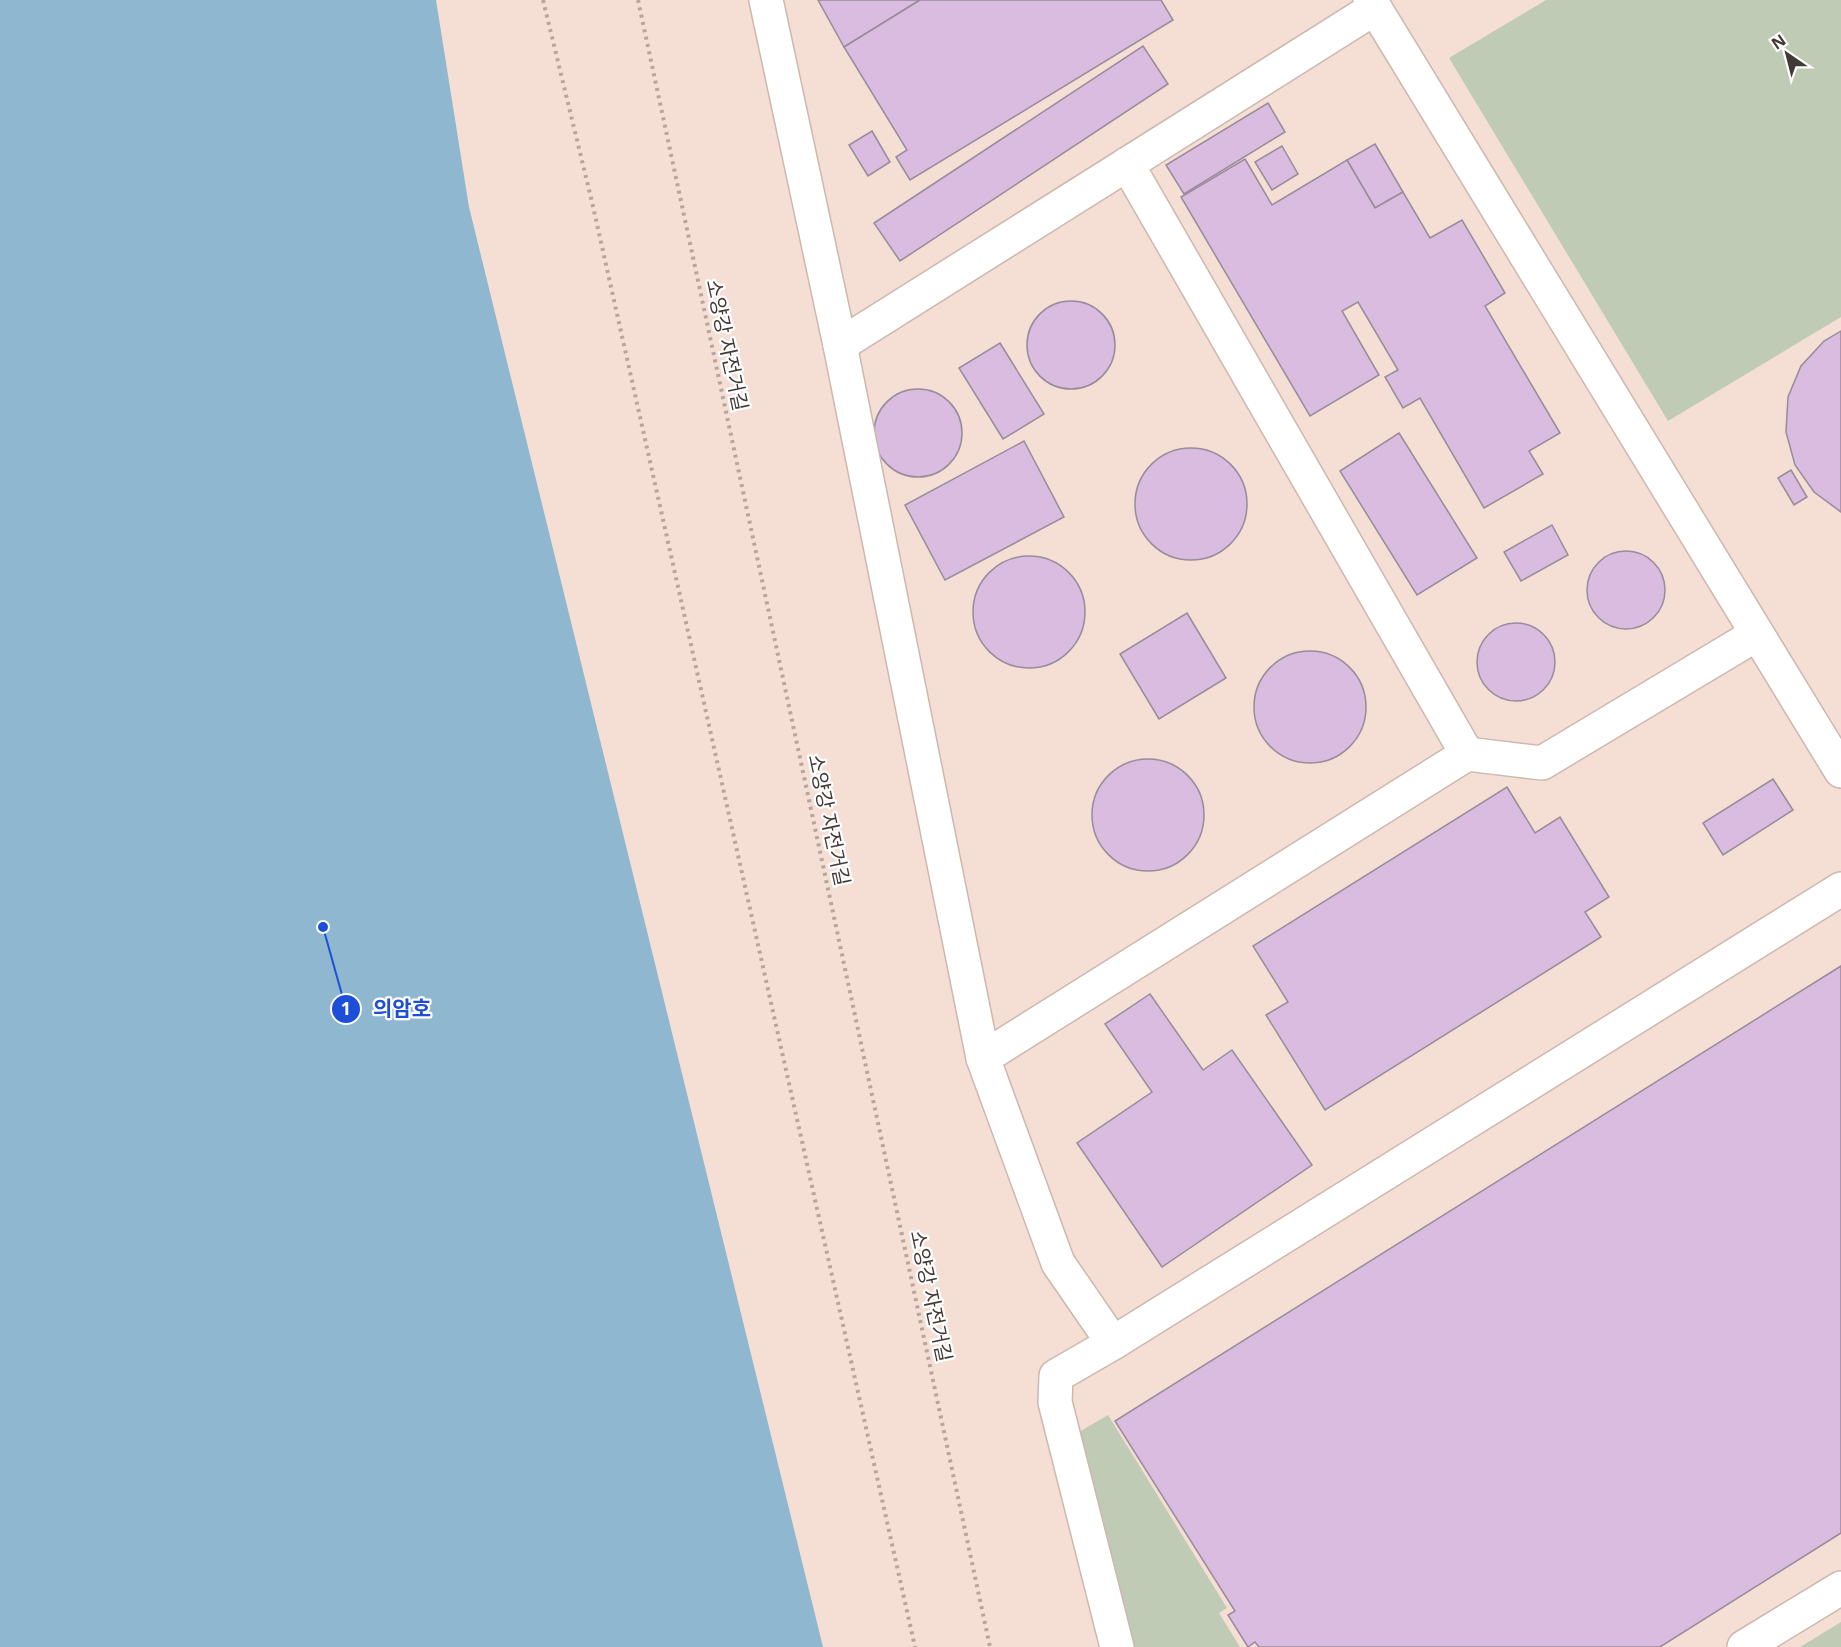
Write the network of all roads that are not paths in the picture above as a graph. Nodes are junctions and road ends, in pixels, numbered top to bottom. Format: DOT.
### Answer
graph roads {
  1 [pos="766,0"];
  2 [pos="1373,4"];
  3 [pos="1127,164"];
  4 [pos="840,345"];
  5 [pos="1757,634"];
  6 [pos="1467,754"];
  7 [pos="1841,771"];
  8 [pos="1841,889"];
  9 [pos="983,1058"];
  10 [pos="1113,1343"];
  11 [pos="1841,1588"];
  12 [pos="1117,1647"];
  13 [pos="1744,1647"];
  1 -- 4 [label="street"];
  2 -- 3 [label="street"];
  2 -- 5 [label="street"];
  3 -- 4 [label="street"];
  3 -- 6 [label="street"];
  4 -- 9 [label="street"];
  5 -- 6 [label="street"];
  5 -- 7 [label="street"];
  6 -- 9 [label="street"];
  8 -- 10 [label="street"];
  9 -- 10 [label="street"];
  10 -- 12 [label="street"];
  11 -- 13 [label="street"];
}
